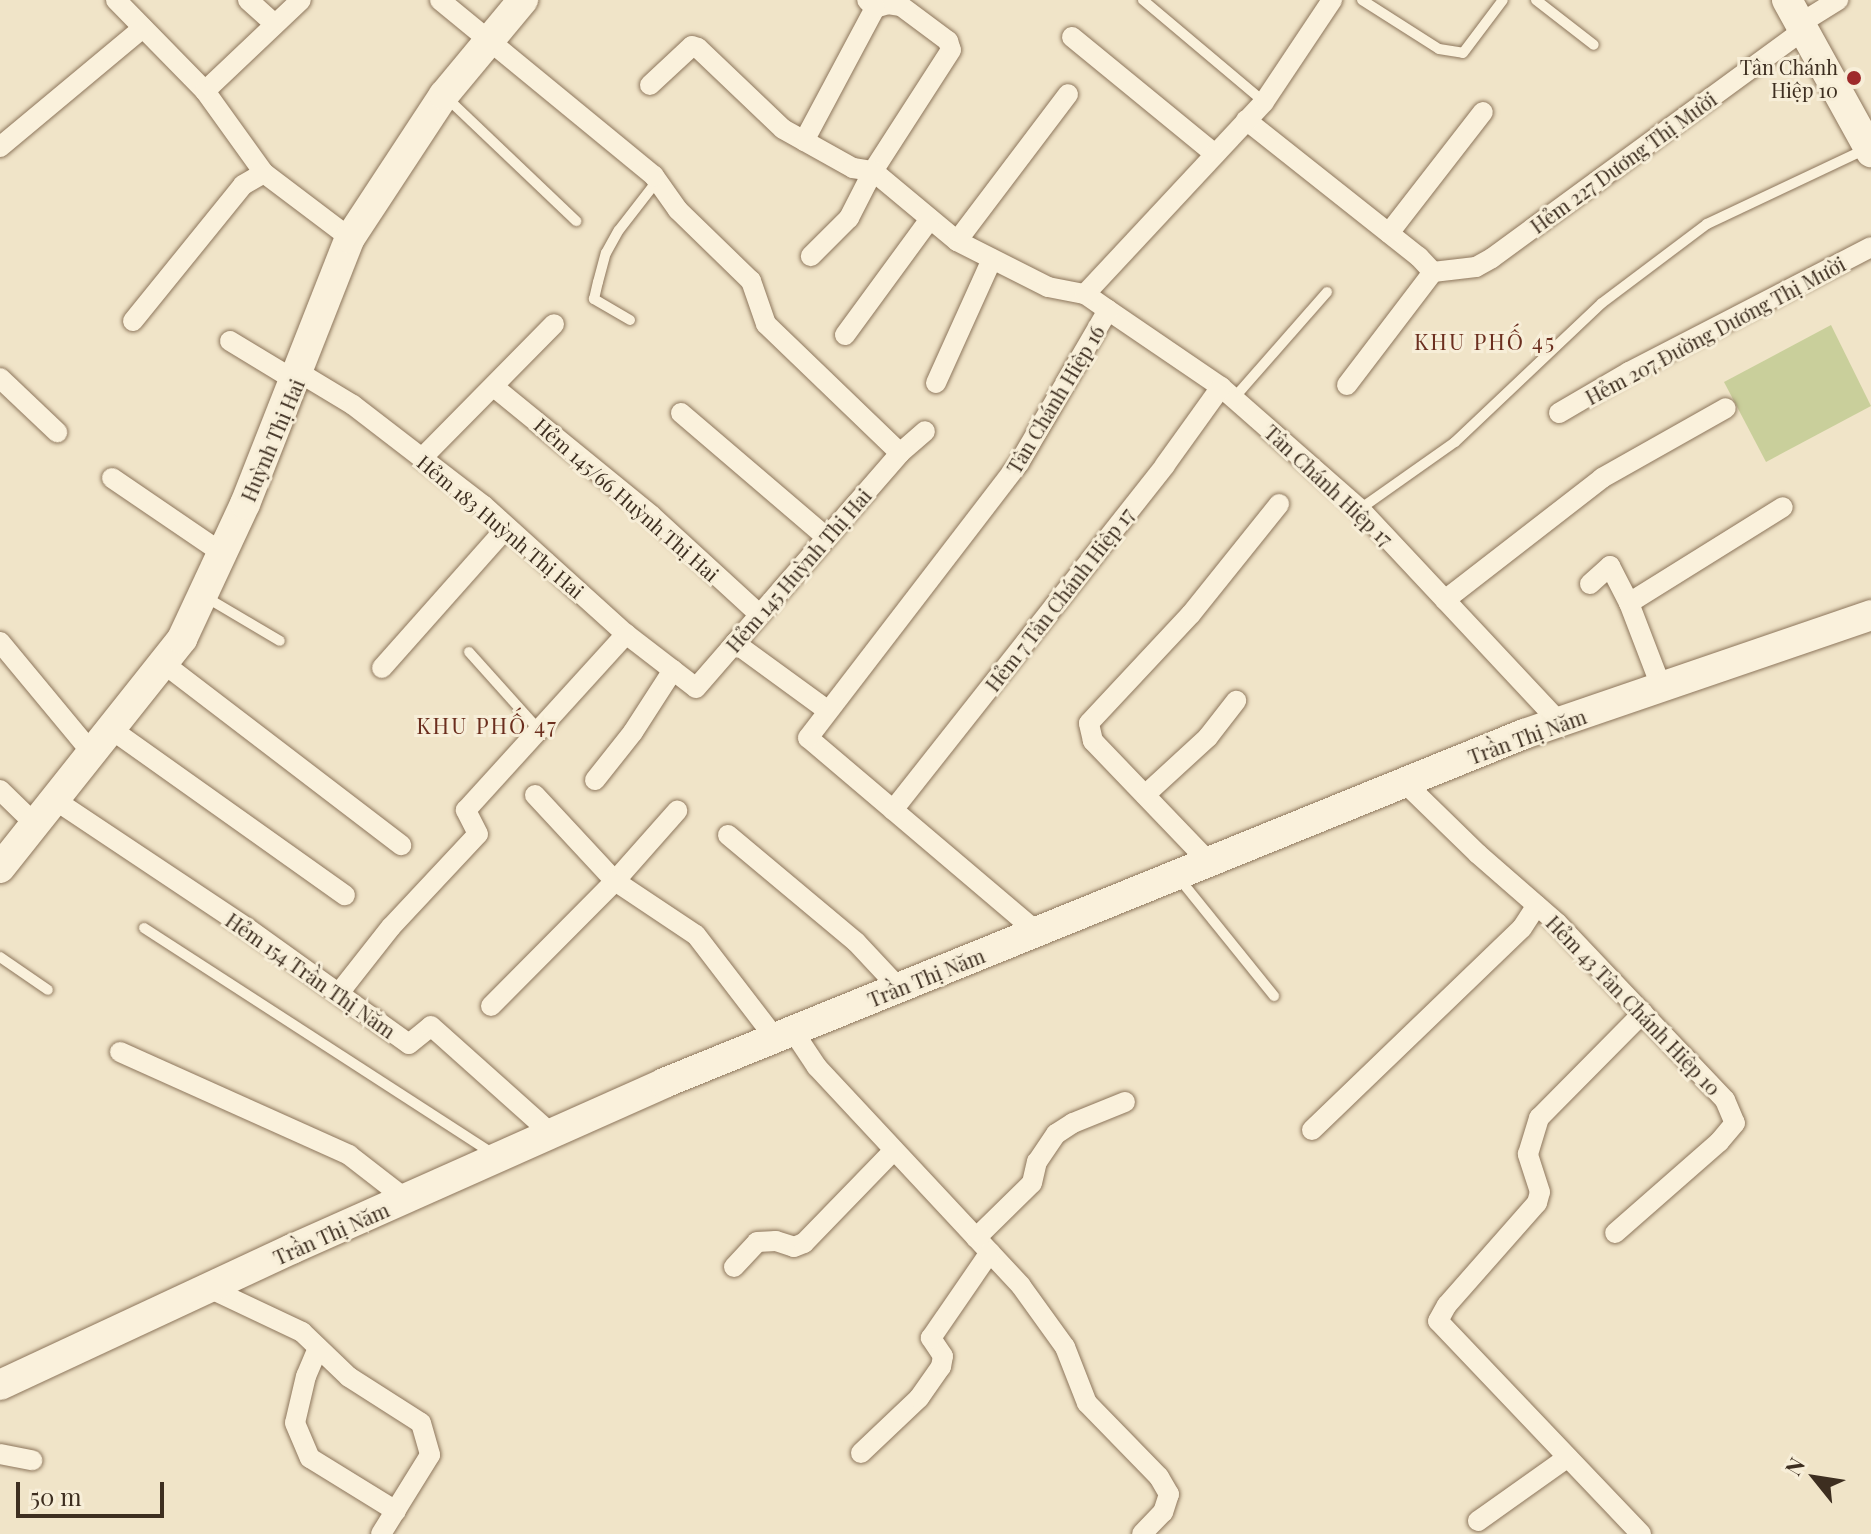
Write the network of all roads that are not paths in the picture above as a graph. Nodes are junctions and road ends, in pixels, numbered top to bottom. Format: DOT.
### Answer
graph roads {
  1 [pos="116,0"];
  2 [pos="248,0"];
  3 [pos="301,0"];
  4 [pos="440,0"];
  5 [pos="523,0"];
  6 [pos="1143,0"];
  7 [pos="1332,0"];
  8 [pos="1362,0"];
  9 [pos="1503,0"];
  10 [pos="1536,0"];
  11 [pos="1838,0"];
  12 [pos="871,4"];
  13 [pos="1797,18"];
  14 [pos="275,24"];
  15 [pos="143,28"];
  16 [pos="1072,37"];
  17 [pos="486,42"];
  18 [pos="1594,45"];
  19 [pos="650,85"];
  20 [pos="205,91"];
  21 [pos="1068,94"];
  22 [pos="444,95"];
  23 [pos="1264,102"];
  24 [pos="1483,112"];
  25 [pos="1246,120"];
  26 [pos="804,141"];
  27 [pos="0,147"];
  28 [pos="1870,149"];
  29 [pos="1215,154"];
  30 [pos="873,171"];
  31 [pos="264,173"];
  32 [pos="657,181"];
  33 [pos="930,219"];
  34 [pos="576,221"];
  35 [pos="1389,233"];
  36 [pos="350,238"];
  37 [pos="957,241"];
  38 [pos="1871,247"];
  39 [pos="811,256"];
  40 [pos="992,259"];
  41 [pos="1433,272"];
  42 [pos="1327,292"];
  43 [pos="1085,294"];
  44 [pos="1108,310"];
  45 [pos="630,320"];
  46 [pos="133,321"];
  47 [pos="554,324"];
  48 [pos="845,335"];
  49 [pos="230,341"];
  50 [pos="298,377"];
  51 [pos="0,378"];
  52 [pos="936,383"];
  53 [pos="1347,385"];
  54 [pos="494,387"];
  55 [pos="1228,392"];
  56 [pos="1726,408"];
  57 [pos="681,413"];
  58 [pos="1559,413"];
  59 [pos="925,431"];
  60 [pos="57,432"];
  61 [pos="900,453"];
  62 [pos="422,458"];
  63 [pos="112,478"];
  64 [pos="1279,504"];
  65 [pos="1783,507"];
  66 [pos="1360,509"];
  67 [pos="507,527"];
  68 [pos="826,537"];
  69 [pos="222,553"];
  70 [pos="1590,584"];
  71 [pos="203,595"];
  72 [pos="1445,600"];
  73 [pos="1629,603"];
  74 [pos="759,614"];
  75 [pos="1871,615"];
  76 [pos="626,634"];
  77 [pos="280,641"];
  78 [pos="0,642"];
  79 [pos="735,643"];
  80 [pos="469,652"];
  81 [pos="163,663"];
  82 [pos="382,668"];
  83 [pos="673,670"];
  84 [pos="696,688"];
  85 [pos="1662,689"];
  86 [pos="1236,701"];
  87 [pos="827,710"];
  88 [pos="1560,723"];
  89 [pos="111,729"];
  90 [pos="539,730"];
  91 [pos="92,753"];
  92 [pos="595,780"];
  93 [pos="1405,783"];
  94 [pos="0,790"];
  95 [pos="535,795"];
  96 [pos="1145,795"];
  97 [pos="55,800"];
  98 [pos="893,810"];
  99 [pos="677,811"];
  100 [pos="35,824"];
  101 [pos="728,835"];
  102 [pos="401,845"];
  103 [pos="1209,862"];
  104 [pos="0,868"];
  105 [pos="1177,875"];
  106 [pos="615,881"];
  107 [pos="345,895"];
  108 [pos="1537,905"];
  109 [pos="144,928"];
  110 [pos="1037,932"];
  111 [pos="0,957"];
  112 [pos="899,988"];
  113 [pos="48,990"];
  114 [pos="339,993"];
  115 [pos="1274,996"];
  116 [pos="491,1006"];
  117 [pos="1643,1013"];
  118 [pos="784,1035"];
  119 [pos="120,1052"];
  120 [pos="1125,1102"];
  121 [pos="1312,1130"];
  122 [pos="552,1134"];
  123 [pos="894,1150"];
  124 [pos="500,1158"];
  125 [pos="407,1200"];
  126 [pos="1615,1233"];
  127 [pos="983,1245"];
  128 [pos="734,1267"];
  129 [pos="211,1289"];
  130 [pos="318,1348"];
  131 [pos="0,1385"];
  132 [pos="861,1453"];
  133 [pos="0,1454"];
  134 [pos="1568,1457"];
  135 [pos="32,1460"];
  136 [pos="396,1511"];
  137 [pos="1478,1521"];
  138 [pos="381,1534"];
  139 [pos="1142,1534"];
  140 [pos="1641,1534"];
  1 -- 15 [label="street"];
  2 -- 14 [label="street"];
  3 -- 14 [label="street"];
  4 -- 17 [label="street"];
  5 -- 17 [label="street, Huỳnh Thị Hai"];
  6 -- 23 [label="lane"];
  7 -- 23 [label="street, Tân Chánh Hiệp 16"];
  8 -- 9 [label="lane"];
  10 -- 18 [label="lane"];
  11 -- 13 [label="street, Hẻm 227 Dương Thị Mười"];
  12 -- 26 [label="street"];
  12 -- 30 [label="street"];
  13 -- 28 [label="street"];
  13 -- 41 [label="street, Hẻm 227 Dương Thị Mười"];
  14 -- 20 [label="street"];
  15 -- 20 [label="street"];
  15 -- 27 [label="street"];
  16 -- 29 [label="street"];
  17 -- 22 [label="street, Huỳnh Thị Hai"];
  17 -- 32 [label="street"];
  19 -- 26 [label="street"];
  20 -- 31 [label="street"];
  21 -- 37 [label="street"];
  22 -- 34 [label="lane"];
  22 -- 36 [label="street, Huỳnh Thị Hai"];
  23 -- 25 [label="street, Tân Chánh Hiệp 16"];
  24 -- 35 [label="street"];
  25 -- 29 [label="street, Tân Chánh Hiệp 16"];
  25 -- 35 [label="street"];
  26 -- 30 [label="street"];
  28 -- 66 [label="lane"];
  29 -- 43 [label="street, Tân Chánh Hiệp 16"];
  30 -- 33 [label="street"];
  30 -- 39 [label="street"];
  31 -- 36 [label="street"];
  31 -- 46 [label="street"];
  32 -- 45 [label="lane"];
  32 -- 61 [label="street"];
  33 -- 37 [label="street"];
  33 -- 48 [label="street"];
  35 -- 41 [label="street"];
  36 -- 50 [label="street, Huỳnh Thị Hai"];
  37 -- 40 [label="street"];
  38 -- 58 [label="street, Hẻm 207 Đường Dương Thị Mười"];
  40 -- 43 [label="street"];
  40 -- 52 [label="street"];
  41 -- 53 [label="street"];
  42 -- 55 [label="lane"];
  43 -- 44 [label="street, Tân Chánh Hiệp 16"];
  44 -- 55 [label="street, Tân Chánh Hiệp 17"];
  44 -- 87 [label="street, Tân Chánh Hiệp 16"];
  47 -- 54 [label="street"];
  49 -- 50 [label="street, Hẻm 183 Huỳnh Thị Hai"];
  50 -- 62 [label="street, Hẻm 183 Huỳnh Thị Hai"];
  50 -- 69 [label="street, Huỳnh Thị Hai"];
  51 -- 60 [label="street"];
  54 -- 62 [label="street"];
  54 -- 74 [label="street, Hẻm 145/66 Huỳnh Thị Hai"];
  55 -- 66 [label="street, Tân Chánh Hiệp 17"];
  55 -- 98 [label="street, Hẻm 7 Tân Chánh Hiệp 17"];
  56 -- 72 [label="street"];
  57 -- 68 [label="street"];
  59 -- 61 [label="street, Hẻm 145 Huỳnh Thị Hai"];
  61 -- 68 [label="street, Hẻm 145 Huỳnh Thị Hai"];
  62 -- 67 [label="street, Hẻm 183 Huỳnh Thị Hai"];
  63 -- 69 [label="street"];
  64 -- 96 [label="street"];
  65 -- 73 [label="street"];
  66 -- 72 [label="street, Tân Chánh Hiệp 17"];
  67 -- 76 [label="street, Hẻm 183 Huỳnh Thị Hai"];
  67 -- 82 [label="street"];
  68 -- 74 [label="street, Hẻm 145 Huỳnh Thị Hai"];
  69 -- 71 [label="street, Huỳnh Thị Hai"];
  70 -- 73 [label="street"];
  71 -- 77 [label="lane"];
  71 -- 81 [label="street, Huỳnh Thị Hai"];
  72 -- 88 [label="street, Tân Chánh Hiệp 17"];
  73 -- 85 [label="street"];
  74 -- 79 [label="street, Hẻm 145 Huỳnh Thị Hai"];
  75 -- 85 [label="street, Trần Thị Năm"];
  76 -- 83 [label="street, Hẻm 183 Huỳnh Thị Hai"];
  76 -- 90 [label="street"];
  78 -- 91 [label="street"];
  79 -- 84 [label="street, Hẻm 145 Huỳnh Thị Hai"];
  79 -- 87 [label="street"];
  80 -- 90 [label="lane"];
  81 -- 89 [label="street, Huỳnh Thị Hai"];
  81 -- 102 [label="street"];
  83 -- 84 [label="street, Hẻm 183 Huỳnh Thị Hai"];
  83 -- 92 [label="street"];
  85 -- 88 [label="street, Trần Thị Năm"];
  86 -- 96 [label="street"];
  87 -- 98 [label="street, Tân Chánh Hiệp 16"];
  88 -- 93 [label="street, Trần Thị Năm"];
  89 -- 91 [label="street, Huỳnh Thị Hai"];
  89 -- 107 [label="street"];
  90 -- 114 [label="street"];
  91 -- 97 [label="street, Huỳnh Thị Hai"];
  93 -- 103 [label="street, Trần Thị Năm"];
  93 -- 108 [label="street, Hẻm 43 Tân Chánh Hiệp 10"];
  94 -- 100 [label="street"];
  95 -- 106 [label="street"];
  96 -- 103 [label="street"];
  97 -- 100 [label="street, Huỳnh Thị Hai"];
  97 -- 114 [label="street, Hẻm 154 Trần Thị Năm"];
  98 -- 110 [label="street"];
  99 -- 106 [label="street"];
  100 -- 104 [label="street, Huỳnh Thị Hai"];
  101 -- 112 [label="street"];
  103 -- 105 [label="street, Trần Thị Năm"];
  105 -- 110 [label="street, Trần Thị Năm"];
  105 -- 115 [label="lane"];
  106 -- 116 [label="street"];
  106 -- 118 [label="street"];
  108 -- 117 [label="street, Hẻm 43 Tân Chánh Hiệp 10"];
  108 -- 121 [label="street"];
  109 -- 124 [label="lane"];
  110 -- 112 [label="street, Trần Thị Năm"];
  111 -- 113 [label="lane"];
  112 -- 118 [label="street, Trần Thị Năm"];
  114 -- 122 [label="street, Hẻm 154 Trần Thị Năm"];
  117 -- 126 [label="street, Hẻm 43 Tân Chánh Hiệp 10"];
  117 -- 134 [label="street"];
  118 -- 122 [label="street, Trần Thị Năm"];
  118 -- 123 [label="street"];
  119 -- 125 [label="street"];
  120 -- 127 [label="street"];
  122 -- 124 [label="street, Trần Thị Năm"];
  123 -- 127 [label="street"];
  123 -- 128 [label="street"];
  124 -- 125 [label="street, Trần Thị Năm"];
  125 -- 129 [label="street, Trần Thị Năm"];
  127 -- 132 [label="street"];
  127 -- 139 [label="street"];
  129 -- 130 [label="street"];
  129 -- 131 [label="street, Trần Thị Năm"];
  130 -- 136 [label="street"];
  130 -- 136 [label="street"];
  133 -- 135 [label="street"];
  134 -- 137 [label="street"];
  134 -- 140 [label="street"];
  136 -- 138 [label="street"];
}
